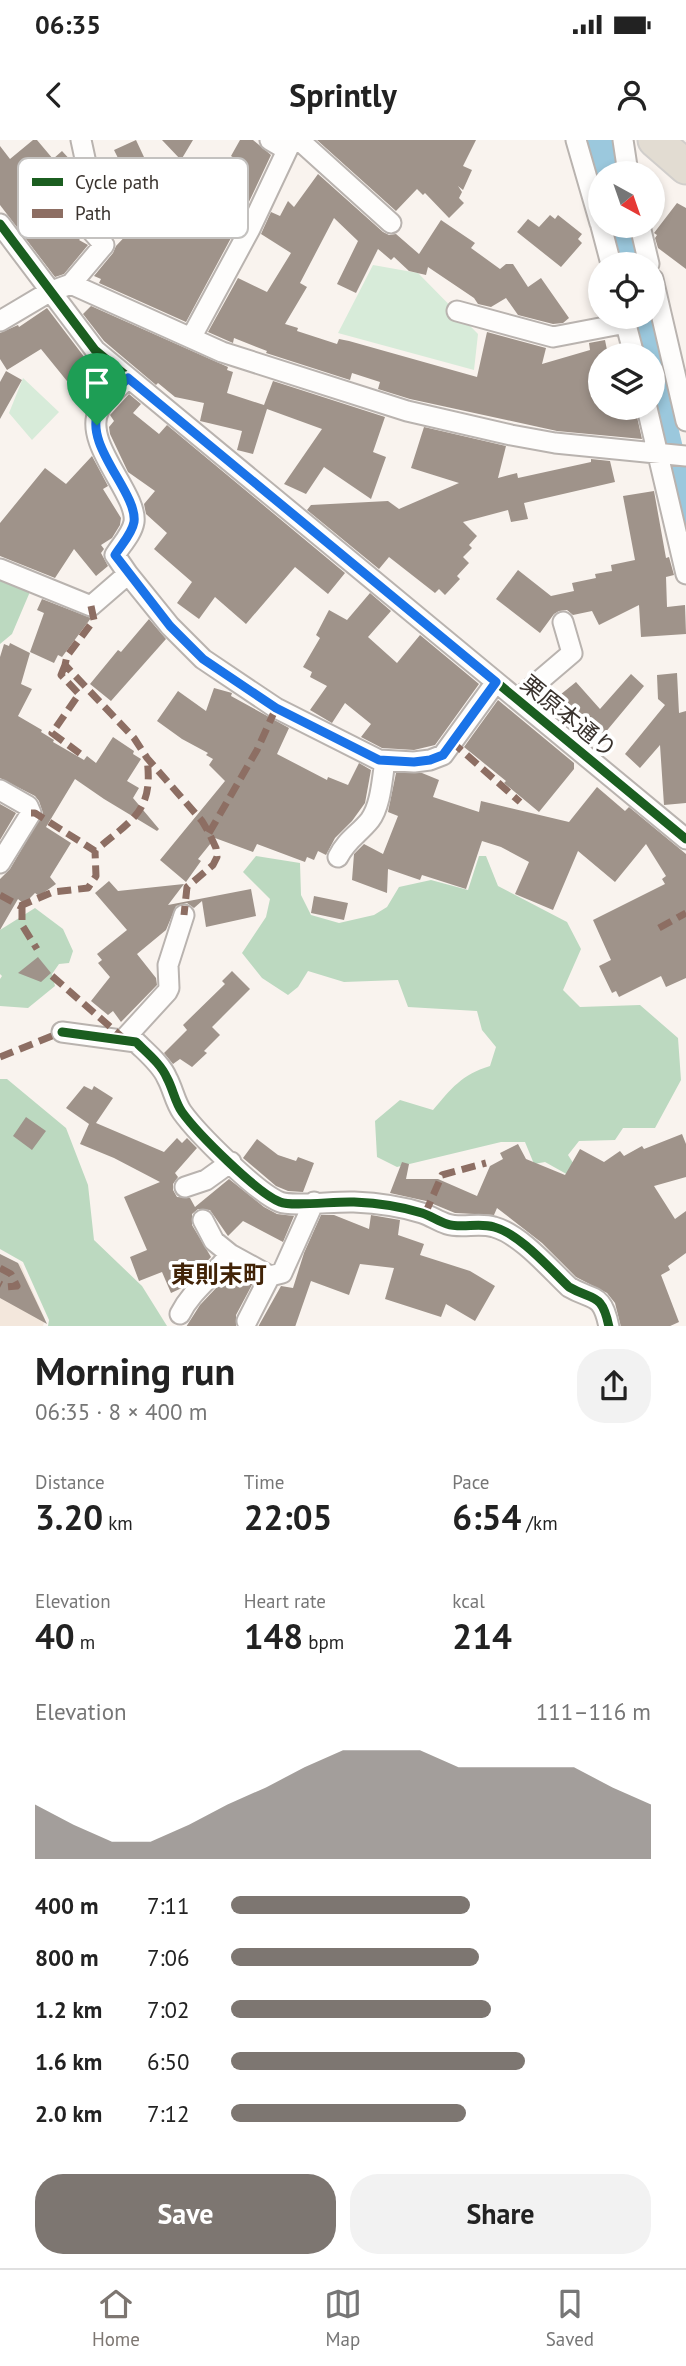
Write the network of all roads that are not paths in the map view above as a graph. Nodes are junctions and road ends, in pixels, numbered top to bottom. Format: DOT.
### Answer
graph roads {
  1 [pos="81,140"];
  2 [pos="270,140"];
  3 [pos="576,140"];
  4 [pos="623,140"];
  5 [pos="655,140"];
  6 [pos="293,144"];
  7 [pos="85,158"];
  8 [pos="626,161"];
  9 [pos="686,167"];
  10 [pos="588,180"];
  11 [pos="391,223"];
  12 [pos="0,224"];
  13 [pos="248,233"];
  14 [pos="98,238"];
  15 [pos="245,238"];
  16 [pos="71,284"];
  17 [pos="49,292"];
  18 [pos="457,311"];
  19 [pos="0,321"];
  20 [pos="588,329"];
  21 [pos="665,329"];
  22 [pos="191,338"];
  23 [pos="128,378"];
  24 [pos="651,420"];
  25 [pos="686,421"];
  26 [pos="662,454"];
  27 [pos="686,456"];
  28 [pos="0,569"];
  29 [pos="686,573"];
  30 [pos="128,574"];
  31 [pos="563,622"];
  32 [pos="496,682"];
  33 [pos="518,699"];
  34 [pos="385,761"];
  35 [pos="0,790"];
  36 [pos="686,839"];
  37 [pos="338,857"];
  38 [pos="0,863"];
  39 [pos="184,915"];
  40 [pos="62,1032"];
  41 [pos="124,1039"];
  42 [pos="230,1162"];
  43 [pos="185,1187"];
  44 [pos="314,1202"];
  45 [pos="204,1220"];
  46 [pos="230,1254"];
  47 [pos="270,1276"];
  48 [pos="180,1314"];
  49 [pos="247,1321"];
  50 [pos="609,1326"];
  1 -- 7 [label="street"];
  2 -- 6 [label="street"];
  3 -- 10 [label="street"];
  4 -- 8 [label="street"];
  5 -- 9 [label="highway"];
  6 -- 11 [label="street"];
  6 -- 13 [label="street"];
  12 -- 17 [label="street, 栗原本通り"];
  14 -- 16 [label="street"];
  15 -- 22 [label="street"];
  16 -- 17 [label="street"];
  16 -- 22 [label="street"];
  17 -- 19 [label="street"];
  17 -- 23 [label="street, 栗原本通り"];
  18 -- 20 [label="street"];
  21 -- 25 [label="street"];
  22 -- 26 [label="street"];
  23 -- 30 [label="street"];
  23 -- 32 [label="street, 栗原本通り"];
  24 -- 26 [label="street"];
  26 -- 27 [label="street"];
  26 -- 29 [label="street"];
  28 -- 30 [label="street"];
  30 -- 34 [label="street"];
  31 -- 33 [label="street"];
  32 -- 33 [label="street, 栗原本通り"];
  32 -- 34 [label="street"];
  33 -- 36 [label="street, 栗原本通り"];
  34 -- 37 [label="street"];
  35 -- 38 [label="street"];
  39 -- 41 [label="street"];
  40 -- 41 [label="street"];
  41 -- 42 [label="street"];
  42 -- 43 [label="street"];
  42 -- 44 [label="street"];
  44 -- 47 [label="street"];
  44 -- 50 [label="street"];
  45 -- 46 [label="street"];
  46 -- 47 [label="street"];
  46 -- 48 [label="street"];
  47 -- 49 [label="street"];
}
